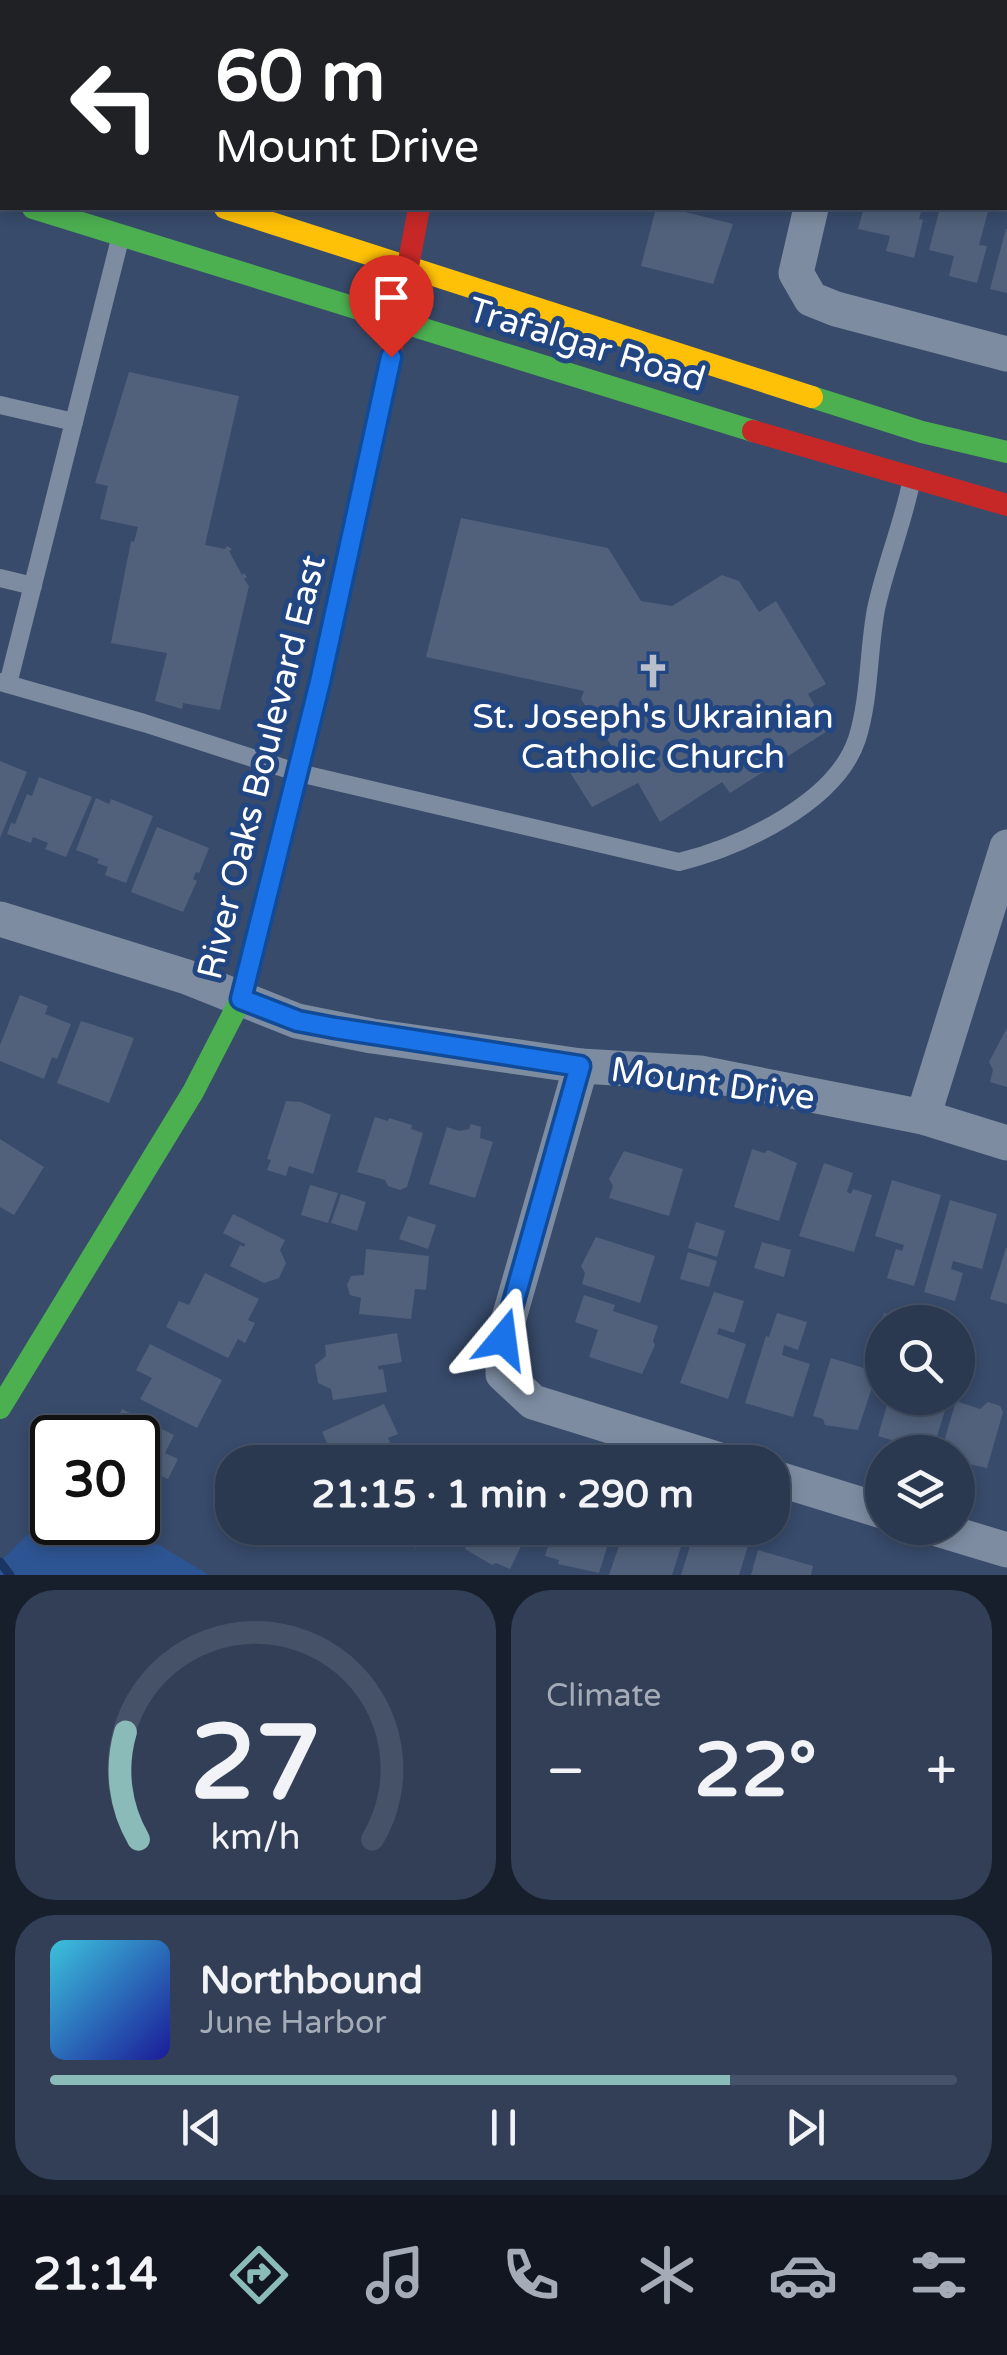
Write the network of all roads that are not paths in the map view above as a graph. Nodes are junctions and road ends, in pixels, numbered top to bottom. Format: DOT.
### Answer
graph roads {
  1 [pos="40,210"];
  2 [pos="231,210"];
  3 [pos="419,210"];
  4 [pos="811,210"];
  5 [pos="121,235"];
  6 [pos="409,266"];
  7 [pos="397,322"];
  8 [pos="1007,354"];
  9 [pos="0,406"];
  10 [pos="74,422"];
  11 [pos="1007,452"];
  12 [pos="912,477"];
  13 [pos="1007,505"];
  14 [pos="0,578"];
  15 [pos="33,586"];
  16 [pos="4,683"];
  17 [pos="298,773"];
  18 [pos="1007,847"];
  19 [pos="0,919"];
  20 [pos="241,999"];
  21 [pos="580,1066"];
  22 [pos="923,1117"];
  23 [pos="1007,1143"];
  24 [pos="0,1408"];
  25 [pos="671,1445"];
  26 [pos="790,1483"];
  27 [pos="865,1507"];
  28 [pos="975,1540"];
  29 [pos="1007,1550"];
  1 -- 5 [label="main road, Trafalgar Road"];
  2 -- 6 [label="main road, Trafalgar Road"];
  3 -- 6 [label="main road, River Oaks Boulevard East"];
  4 -- 8 [label="street"];
  5 -- 7 [label="main road, Trafalgar Road"];
  5 -- 10 [label="lane"];
  6 -- 7 [label="main road, River Oaks Boulevard East"];
  6 -- 11 [label="main road, Trafalgar Road"];
  7 -- 12 [label="main road, Trafalgar Road"];
  7 -- 17 [label="main road, River Oaks Boulevard East"];
  9 -- 10 [label="lane"];
  10 -- 15 [label="lane"];
  12 -- 13 [label="main road, Trafalgar Road"];
  12 -- 17 [label="lane"];
  14 -- 15 [label="lane"];
  15 -- 16 [label="lane"];
  16 -- 17 [label="lane"];
  17 -- 20 [label="main road, River Oaks Boulevard East"];
  18 -- 22 [label="street"];
  19 -- 20 [label="street, Mount Drive"];
  20 -- 21 [label="street, Mount Drive"];
  20 -- 24 [label="main road, River Oaks Boulevard East"];
  21 -- 22 [label="street, Mount Drive"];
  21 -- 25 [label="street"];
  22 -- 23 [label="street, Mount Drive"];
  26 -- 27 [label="street"];
  28 -- 29 [label="street"];
}
